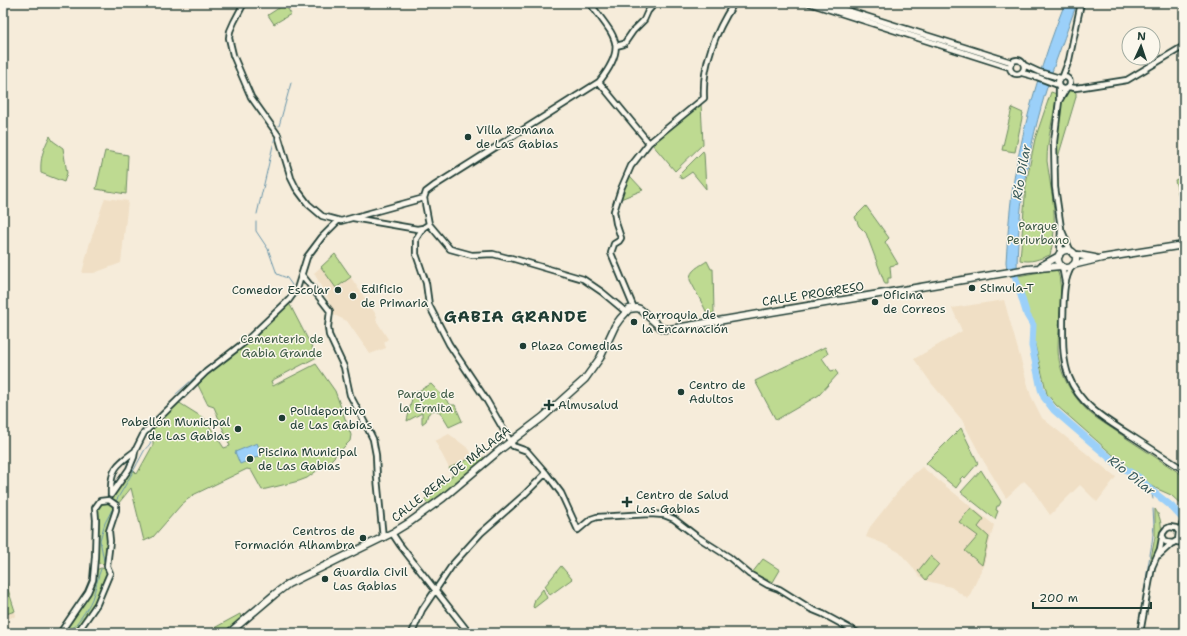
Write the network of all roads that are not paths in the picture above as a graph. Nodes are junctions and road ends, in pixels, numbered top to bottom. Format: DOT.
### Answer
graph roads {
  1 [pos="244,3"];
  2 [pos="590,3"];
  3 [pos="655,3"];
  4 [pos="734,3"];
  5 [pos="809,3"];
  6 [pos="824,3"];
  7 [pos="1081,3"];
  8 [pos="1182,3"];
  9 [pos="1184,6"];
  10 [pos="616,46"];
  11 [pos="1184,46"];
  12 [pos="1069,60"];
  13 [pos="1011,62"];
  14 [pos="1024,64"];
  15 [pos="1009,67"];
  16 [pos="1022,73"];
  17 [pos="1038,74"];
  18 [pos="1062,77"];
  19 [pos="1070,80"];
  20 [pos="599,82"];
  21 [pos="1059,86"];
  22 [pos="1080,87"];
  23 [pos="1068,88"];
  24 [pos="1059,101"];
  25 [pos="649,143"];
  26 [pos="424,198"];
  27 [pos="351,218"];
  28 [pos="338,220"];
  29 [pos="429,224"];
  30 [pos="423,228"];
  31 [pos="1061,228"];
  32 [pos="1184,245"];
  33 [pos="1072,253"];
  34 [pos="1059,255"];
  35 [pos="1102,258"];
  36 [pos="1073,265"];
  37 [pos="1061,266"];
  38 [pos="1028,270"];
  39 [pos="302,274"];
  40 [pos="1065,284"];
  41 [pos="634,308"];
  42 [pos="626,312"];
  43 [pos="511,442"];
  44 [pos="135,451"];
  45 [pos="1184,470"];
  46 [pos="546,473"];
  47 [pos="111,495"];
  48 [pos="109,500"];
  49 [pos="1183,522"];
  50 [pos="1174,527"];
  51 [pos="1181,532"];
  52 [pos="392,534"];
  53 [pos="1163,537"];
  54 [pos="383,538"];
  55 [pos="1177,542"];
  56 [pos="1184,543"];
  57 [pos="1171,544"];
  58 [pos="1158,556"];
  59 [pos="435,589"];
  60 [pos="60,633"];
  61 [pos="77,633"];
  62 [pos="229,633"];
  63 [pos="412,633"];
  64 [pos="469,633"];
  65 [pos="858,633"];
  66 [pos="1140,633"];
  1 -- 28 [label="street"];
  2 -- 10 [label="street"];
  3 -- 10 [label="street"];
  4 -- 25 [label="street"];
  5 -- 15 [label="street"];
  6 -- 13 [label="street"];
  7 -- 12 [label="street"];
  8 -- 9 [label="street"];
  10 -- 20 [label="street"];
  11 -- 22 [label="street"];
  12 -- 18 [label="street"];
  12 -- 19 [label="street"];
  13 -- 14 [label="street"];
  13 -- 15 [label="street"];
  14 -- 16 [label="street"];
  14 -- 17 [label="street"];
  15 -- 16 [label="street"];
  16 -- 17 [label="street"];
  17 -- 18 [label="street"];
  17 -- 21 [label="street"];
  18 -- 19 [label="street"];
  18 -- 21 [label="street"];
  19 -- 22 [label="street"];
  19 -- 23 [label="street"];
  20 -- 25 [label="street"];
  20 -- 26 [label="street"];
  21 -- 23 [label="street"];
  21 -- 24 [label="street"];
  22 -- 23 [label="street"];
  23 -- 24 [label="street"];
  24 -- 31 [label="street"];
  25 -- 41 [label="street"];
  26 -- 27 [label="street"];
  26 -- 29 [label="street"];
  27 -- 28 [label="street"];
  27 -- 30 [label="street"];
  28 -- 39 [label="street"];
  29 -- 30 [label="street"];
  29 -- 42 [label="street"];
  30 -- 43 [label="street"];
  31 -- 33 [label="street"];
  31 -- 34 [label="street"];
  32 -- 35 [label="main road"];
  33 -- 34 [label="main road"];
  33 -- 35 [label="main road"];
  33 -- 36 [label="main road"];
  34 -- 37 [label="main road"];
  34 -- 38 [label="main road"];
  35 -- 36 [label="main road"];
  36 -- 37 [label="main road"];
  36 -- 40 [label="street"];
  37 -- 38 [label="main road"];
  37 -- 40 [label="street"];
  38 -- 41 [label="main road, CALLE PROGRESO"];
  39 -- 44 [label="street"];
  39 -- 54 [label="street"];
  40 -- 45 [label="street"];
  41 -- 42 [label="main road, CALLE REAL DE MÁLAGA"];
  42 -- 43 [label="main road, CALLE REAL DE MÁLAGA"];
  43 -- 46 [label="street"];
  43 -- 52 [label="main road, CALLE REAL DE MÁLAGA"];
  44 -- 47 [label="street"];
  44 -- 47 [label="street"];
  46 -- 59 [label="street"];
  46 -- 65 [label="street"];
  47 -- 48 [label="street"];
  48 -- 60 [label="street"];
  48 -- 61 [label="street"];
  49 -- 50 [label="street"];
  49 -- 51 [label="street"];
  50 -- 51 [label="street"];
  50 -- 53 [label="street"];
  51 -- 55 [label="street"];
  52 -- 54 [label="main road, CALLE REAL DE MÁLAGA"];
  52 -- 59 [label="street"];
  53 -- 57 [label="street"];
  53 -- 58 [label="street"];
  54 -- 62 [label="main road, CALLE REAL DE MÁLAGA"];
  55 -- 56 [label="street"];
  55 -- 57 [label="street"];
  57 -- 58 [label="street"];
  58 -- 66 [label="street"];
  59 -- 63 [label="street"];
  59 -- 64 [label="street"];
}
